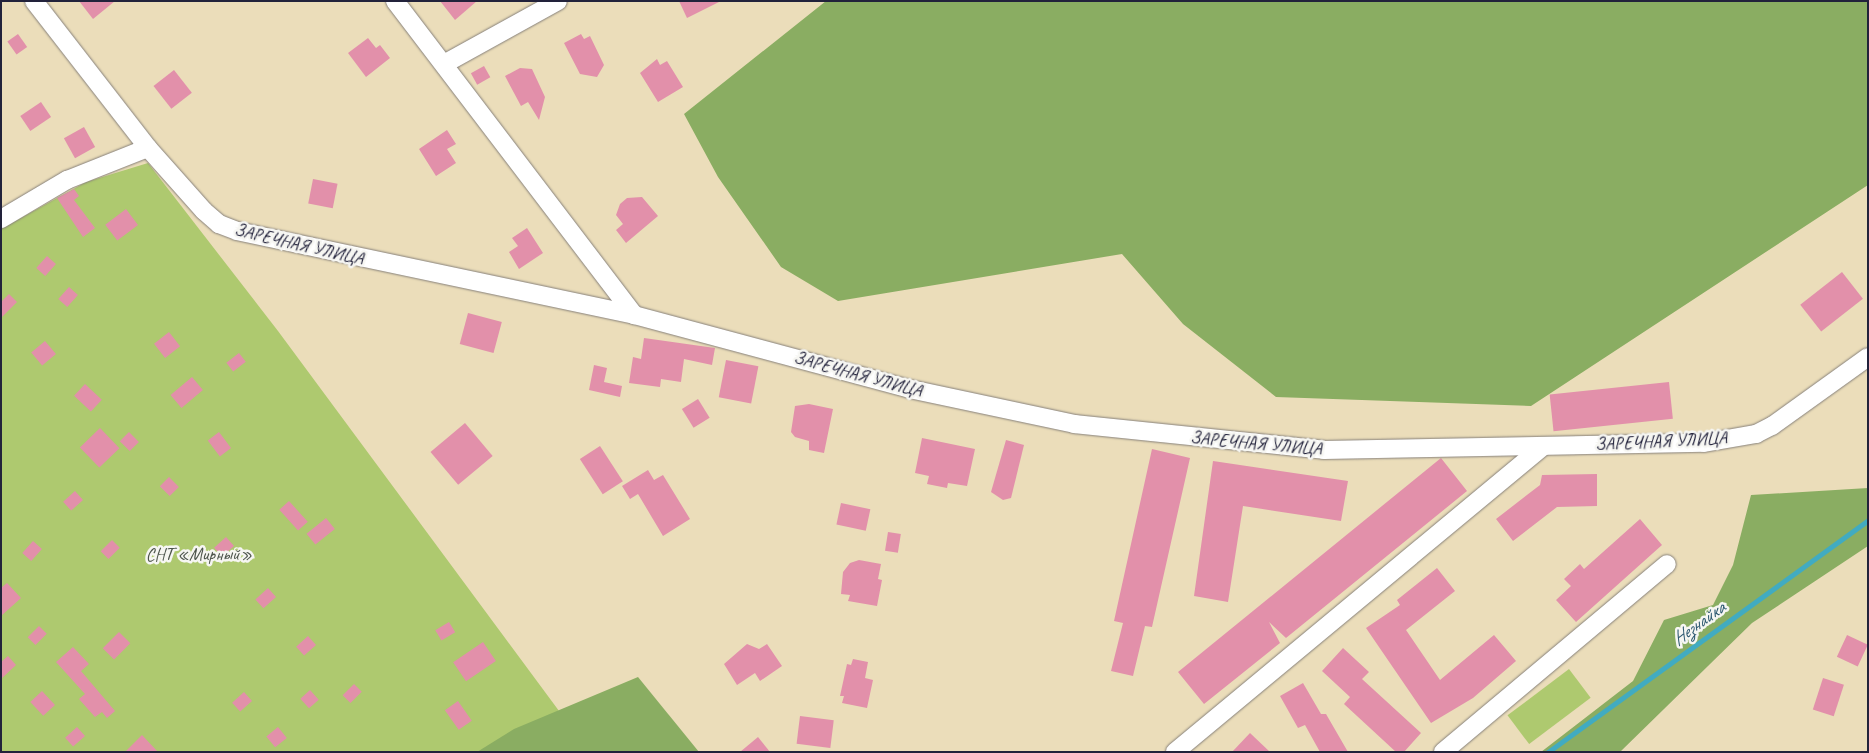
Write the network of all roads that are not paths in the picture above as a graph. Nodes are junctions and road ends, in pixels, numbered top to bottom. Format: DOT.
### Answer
graph roads {
  1 [pos="34,1"];
  2 [pos="395,1"];
  3 [pos="558,1"];
  4 [pos="444,64"];
  5 [pos="148,148"];
  6 [pos="1,219"];
  7 [pos="634,315"];
  8 [pos="1868,358"];
  9 [pos="1544,446"];
  10 [pos="1667,564"];
  11 [pos="1175,752"];
  12 [pos="1443,752"];
  1 -- 5 [label="street, ЗАРЕЧНАЯ УЛИЦА"];
  2 -- 4 [label="street"];
  3 -- 4 [label="street"];
  4 -- 7 [label="street"];
  5 -- 6 [label="street"];
  5 -- 7 [label="street, ЗАРЕЧНАЯ УЛИЦА"];
  7 -- 9 [label="street, ЗАРЕЧНАЯ УЛИЦА"];
  8 -- 9 [label="street, ЗАРЕЧНАЯ УЛИЦА"];
  9 -- 11 [label="street"];
  10 -- 12 [label="street"];
}
